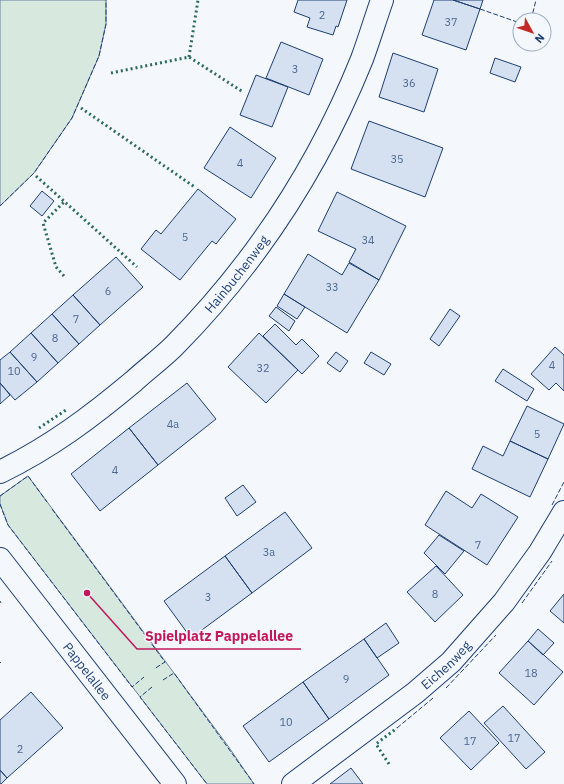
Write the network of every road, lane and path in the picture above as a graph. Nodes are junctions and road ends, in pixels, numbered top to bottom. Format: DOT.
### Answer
graph roads {
  1 [pos="382,0"];
  2 [pos="0,472"];
  3 [pos="564,512"];
  4 [pos="0,559"];
  5 [pos="175,784"];
  6 [pos="293,784"];
  1 -- 2 [label="street, Hainbuchenweg"];
  3 -- 6 [label="street, Eichenweg"];
  4 -- 5 [label="street, Pappelallee"];
}
